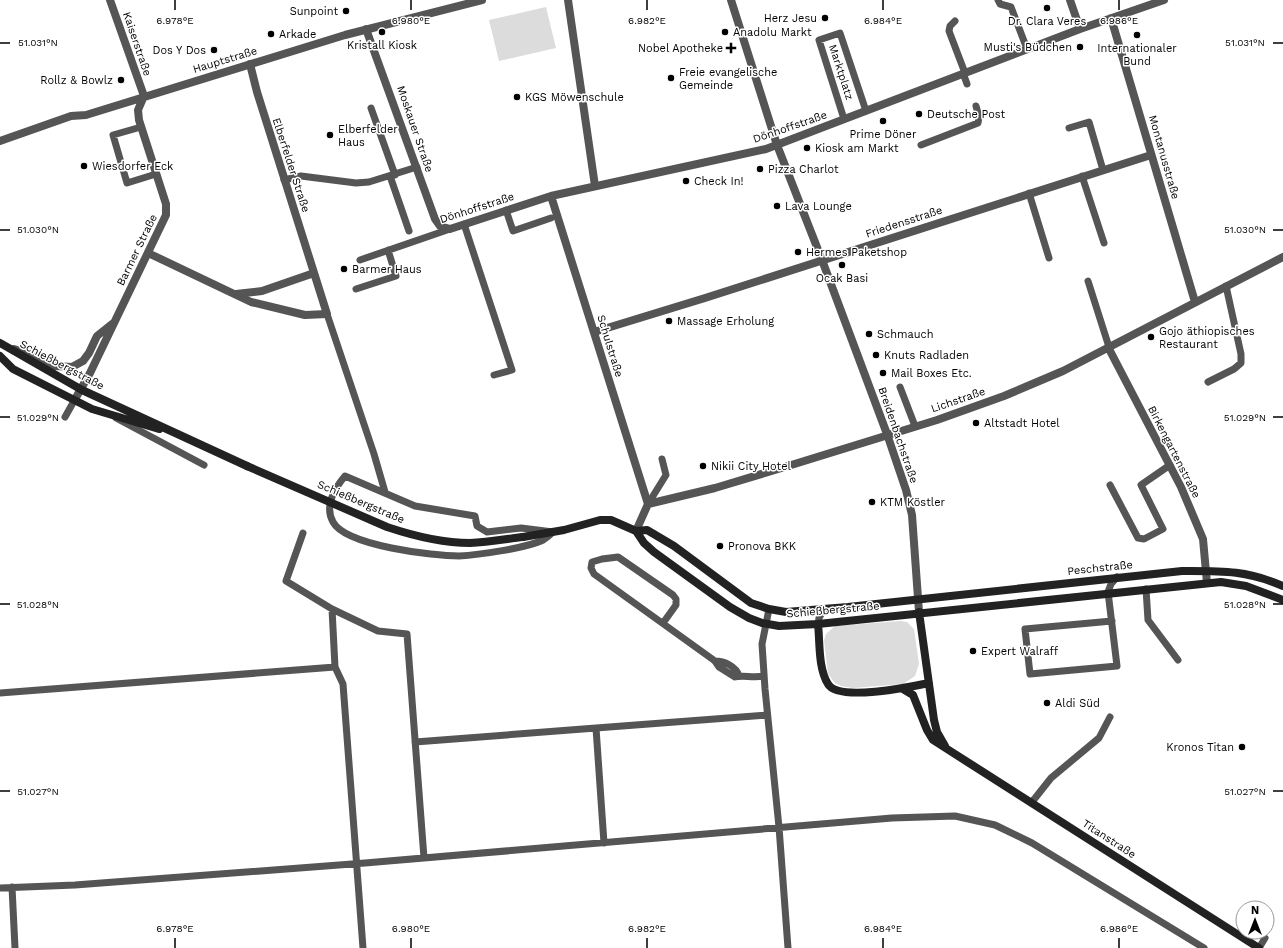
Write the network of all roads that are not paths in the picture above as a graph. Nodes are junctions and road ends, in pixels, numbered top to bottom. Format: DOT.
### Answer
graph roads {
  1 [pos="110,0"];
  2 [pos="482,0"];
  3 [pos="568,0"];
  4 [pos="731,0"];
  5 [pos="998,0"];
  6 [pos="1070,0"];
  7 [pos="1164,0"];
  8 [pos="1111,18"];
  9 [pos="955,21"];
  10 [pos="366,29"];
  11 [pos="1080,29"];
  12 [pos="1027,49"];
  13 [pos="250,64"];
  14 [pos="964,73"];
  15 [pos="967,84"];
  16 [pos="144,96"];
  17 [pos="976,106"];
  18 [pos="371,108"];
  19 [pos="866,111"];
  20 [pos="844,119"];
  21 [pos="141,126"];
  22 [pos="1069,128"];
  23 [pos="0,141"];
  24 [pos="922,144"];
  25 [pos="776,145"];
  26 [pos="1151,155"];
  27 [pos="416,167"];
  28 [pos="1103,170"];
  29 [pos="156,174"];
  30 [pos="392,175"];
  31 [pos="1082,176"];
  32 [pos="284,180"];
  33 [pos="595,186"];
  34 [pos="1029,193"];
  35 [pos="551,196"];
  36 [pos="506,210"];
  37 [pos="551,218"];
  38 [pos="464,224"];
  39 [pos="450,229"];
  40 [pos="409,231"];
  41 [pos="1104,243"];
  42 [pos="388,250"];
  43 [pos="148,253"];
  44 [pos="1283,257"];
  45 [pos="1049,258"];
  46 [pos="360,260"];
  47 [pos="822,260"];
  48 [pos="314,273"];
  49 [pos="1088,281"];
  50 [pos="1226,286"];
  51 [pos="356,289"];
  52 [pos="234,294"];
  53 [pos="1196,302"];
  54 [pos="327,314"];
  55 [pos="115,321"];
  56 [pos="594,332"];
  57 [pos="1,344"];
  58 [pos="1109,347"];
  59 [pos="0,356"];
  60 [pos="494,376"];
  61 [pos="1208,382"];
  62 [pos="900,387"];
  63 [pos="82,390"];
  64 [pos="74,401"];
  65 [pos="113,416"];
  66 [pos="65,417"];
  67 [pos="915,426"];
  68 [pos="887,434"];
  69 [pos="179,436"];
  70 [pos="662,459"];
  71 [pos="204,465"];
  72 [pos="1170,465"];
  73 [pos="1110,485"];
  74 [pos="385,492"];
  75 [pos="648,504"];
  76 [pos="636,531"];
  77 [pos="553,532"];
  78 [pos="302,533"];
  79 [pos="1207,571"];
  80 [pos="1117,577"];
  81 [pos="1207,583"];
  82 [pos="1283,586"];
  83 [pos="1146,589"];
  84 [pos="1108,592"];
  85 [pos="918,599"];
  86 [pos="1283,600"];
  87 [pos="332,609"];
  88 [pos="824,609"];
  89 [pos="770,610"];
  90 [pos="920,612"];
  91 [pos="1112,621"];
  92 [pos="663,623"];
  93 [pos="766,624"];
  94 [pos="818,624"];
  95 [pos="1178,660"];
  96 [pos="335,667"];
  97 [pos="764,676"];
  98 [pos="929,683"];
  99 [pos="903,689"];
  100 [pos="0,693"];
  101 [pos="767,715"];
  102 [pos="1110,717"];
  103 [pos="596,728"];
  104 [pos="415,742"];
  105 [pos="947,748"];
  106 [pos="1032,802"];
  107 [pos="779,827"];
  108 [pos="604,843"];
  109 [pos="424,858"];
  110 [pos="357,864"];
  111 [pos="12,887"];
  112 [pos="0,888"];
  113 [pos="15,948"];
  114 [pos="363,948"];
  115 [pos="788,948"];
  116 [pos="1204,948"];
  117 [pos="1259,948"];
  1 -- 16 [label="street, Kaiserstraße"];
  2 -- 10 [label="street, Hauptstraße"];
  3 -- 33 [label="street"];
  4 -- 25 [label="street, Breidenbachstraße"];
  5 -- 12 [label="lane"];
  6 -- 11 [label="street"];
  7 -- 8 [label="street, Dönhoffstraße"];
  8 -- 11 [label="street, Dönhoffstraße"];
  8 -- 26 [label="street, Montanusstraße"];
  9 -- 14 [label="lane"];
  10 -- 13 [label="street, Hauptstraße"];
  10 -- 27 [label="street, Moskauer Straße"];
  11 -- 12 [label="street, Dönhoffstraße"];
  12 -- 14 [label="street, Dönhoffstraße"];
  13 -- 16 [label="street, Hauptstraße"];
  13 -- 32 [label="street, Elberfelder Straße"];
  14 -- 15 [label="lane"];
  14 -- 19 [label="street, Dönhoffstraße"];
  16 -- 21 [label="street, Barmer Straße"];
  16 -- 23 [label="street, Hauptstraße"];
  17 -- 24 [label="lane"];
  18 -- 30 [label="lane"];
  19 -- 20 [label="street, Dönhoffstraße"];
  19 -- 20 [label="lane, Marktplatz"];
  20 -- 25 [label="street, Dönhoffstraße"];
  21 -- 29 [label="street, Barmer Straße"];
  21 -- 29 [label="lane"];
  22 -- 28 [label="lane"];
  25 -- 33 [label="street, Dönhoffstraße"];
  25 -- 47 [label="street, Breidenbachstraße"];
  26 -- 28 [label="street, Friedensstraße"];
  26 -- 53 [label="street, Montanusstraße"];
  27 -- 30 [label="lane"];
  27 -- 39 [label="street, Moskauer Straße"];
  28 -- 31 [label="street, Friedensstraße"];
  29 -- 43 [label="street, Barmer Straße"];
  30 -- 32 [label="lane"];
  30 -- 40 [label="lane"];
  31 -- 34 [label="street, Friedensstraße"];
  31 -- 41 [label="lane"];
  32 -- 48 [label="street, Elberfelder Straße"];
  33 -- 35 [label="street, Dönhoffstraße"];
  34 -- 45 [label="lane"];
  34 -- 47 [label="street, Friedensstraße"];
  35 -- 36 [label="street, Dönhoffstraße"];
  35 -- 56 [label="street, Schulstraße"];
  36 -- 37 [label="lane"];
  36 -- 38 [label="street, Dönhoffstraße"];
  38 -- 39 [label="street, Dönhoffstraße"];
  38 -- 60 [label="lane"];
  39 -- 42 [label="lane, Dönhoffstraße"];
  42 -- 46 [label="lane, Dönhoffstraße"];
  42 -- 51 [label="lane"];
  43 -- 52 [label="street"];
  43 -- 55 [label="street, Barmer Straße"];
  44 -- 50 [label="street, Lichstraße"];
  47 -- 56 [label="street, Friedensstraße"];
  47 -- 68 [label="street, Breidenbachstraße"];
  48 -- 52 [label="street"];
  48 -- 54 [label="street, Elberfelder Straße"];
  49 -- 58 [label="lane"];
  50 -- 53 [label="street, Lichstraße"];
  50 -- 61 [label="lane"];
  52 -- 54 [label="street"];
  53 -- 58 [label="street, Lichstraße"];
  54 -- 74 [label="lane"];
  55 -- 57 [label="street, Barmer Straße"];
  55 -- 63 [label="street, Barmer Straße"];
  56 -- 75 [label="street, Schulstraße"];
  57 -- 63 [label="main road, Schießbergstraße"];
  58 -- 67 [label="street, Lichstraße"];
  58 -- 72 [label="street, Birkengartenstraße"];
  59 -- 64 [label="main road, Schießbergstraße"];
  62 -- 67 [label="lane"];
  63 -- 64 [label="street, Barmer Straße"];
  63 -- 69 [label="main road, Schießbergstraße"];
  64 -- 65 [label="main road, Schießbergstraße"];
  64 -- 66 [label="lane"];
  65 -- 69 [label="main road, Schießbergstraße"];
  65 -- 71 [label="lane"];
  67 -- 68 [label="street, Lichstraße"];
  68 -- 75 [label="street, Lichstraße"];
  68 -- 85 [label="street, Breidenbachstraße"];
  69 -- 77 [label="main road, Schießbergstraße, bridge"];
  70 -- 75 [label="lane"];
  72 -- 73 [label="lane"];
  72 -- 79 [label="street, Birkengartenstraße"];
  74 -- 77 [label="lane"];
  74 -- 77 [label="lane"];
  75 -- 76 [label="street"];
  76 -- 77 [label="main road, Schießbergstraße"];
  76 -- 89 [label="main road, Schießbergstraße"];
  76 -- 93 [label="main road, Schießbergstraße"];
  78 -- 87 [label="lane"];
  79 -- 80 [label="main road, Peschstraße"];
  79 -- 81 [label="street, Birkengartenstraße"];
  79 -- 82 [label="main road, Peschstraße"];
  80 -- 84 [label="lane"];
  80 -- 85 [label="main road, Peschstraße"];
  81 -- 83 [label="main road"];
  81 -- 86 [label="main road"];
  83 -- 84 [label="main road"];
  83 -- 95 [label="lane"];
  84 -- 90 [label="main road"];
  84 -- 91 [label="lane"];
  85 -- 88 [label="main road, Schießbergstraße"];
  85 -- 90 [label="street, Breidenbachstraße"];
  87 -- 96 [label="lane"];
  87 -- 104 [label="lane"];
  88 -- 89 [label="main road, Schießbergstraße"];
  88 -- 94 [label="lane"];
  89 -- 93 [label="lane"];
  90 -- 94 [label="main road, Schießbergstraße"];
  90 -- 98 [label="main road, Titanstraße"];
  91 -- 91 [label="lane"];
  92 -- 92 [label="lane"];
  92 -- 97 [label="lane"];
  93 -- 94 [label="main road, Schießbergstraße"];
  93 -- 97 [label="lane"];
  94 -- 99 [label="main road"];
  96 -- 100 [label="lane"];
  96 -- 110 [label="lane"];
  97 -- 101 [label="lane"];
  98 -- 99 [label="main road"];
  98 -- 105 [label="main road, Titanstraße"];
  99 -- 105 [label="main road, Titanstraße"];
  101 -- 103 [label="lane"];
  101 -- 107 [label="lane"];
  102 -- 106 [label="lane"];
  103 -- 104 [label="lane"];
  103 -- 108 [label="lane"];
  104 -- 109 [label="lane"];
  105 -- 106 [label="main road, Titanstraße"];
  106 -- 117 [label="main road, Titanstraße"];
  107 -- 108 [label="lane"];
  107 -- 115 [label="lane"];
  107 -- 116 [label="lane"];
  108 -- 109 [label="lane"];
  109 -- 110 [label="lane"];
  110 -- 111 [label="lane"];
  110 -- 114 [label="lane"];
  111 -- 112 [label="lane"];
  111 -- 113 [label="lane"];
}
